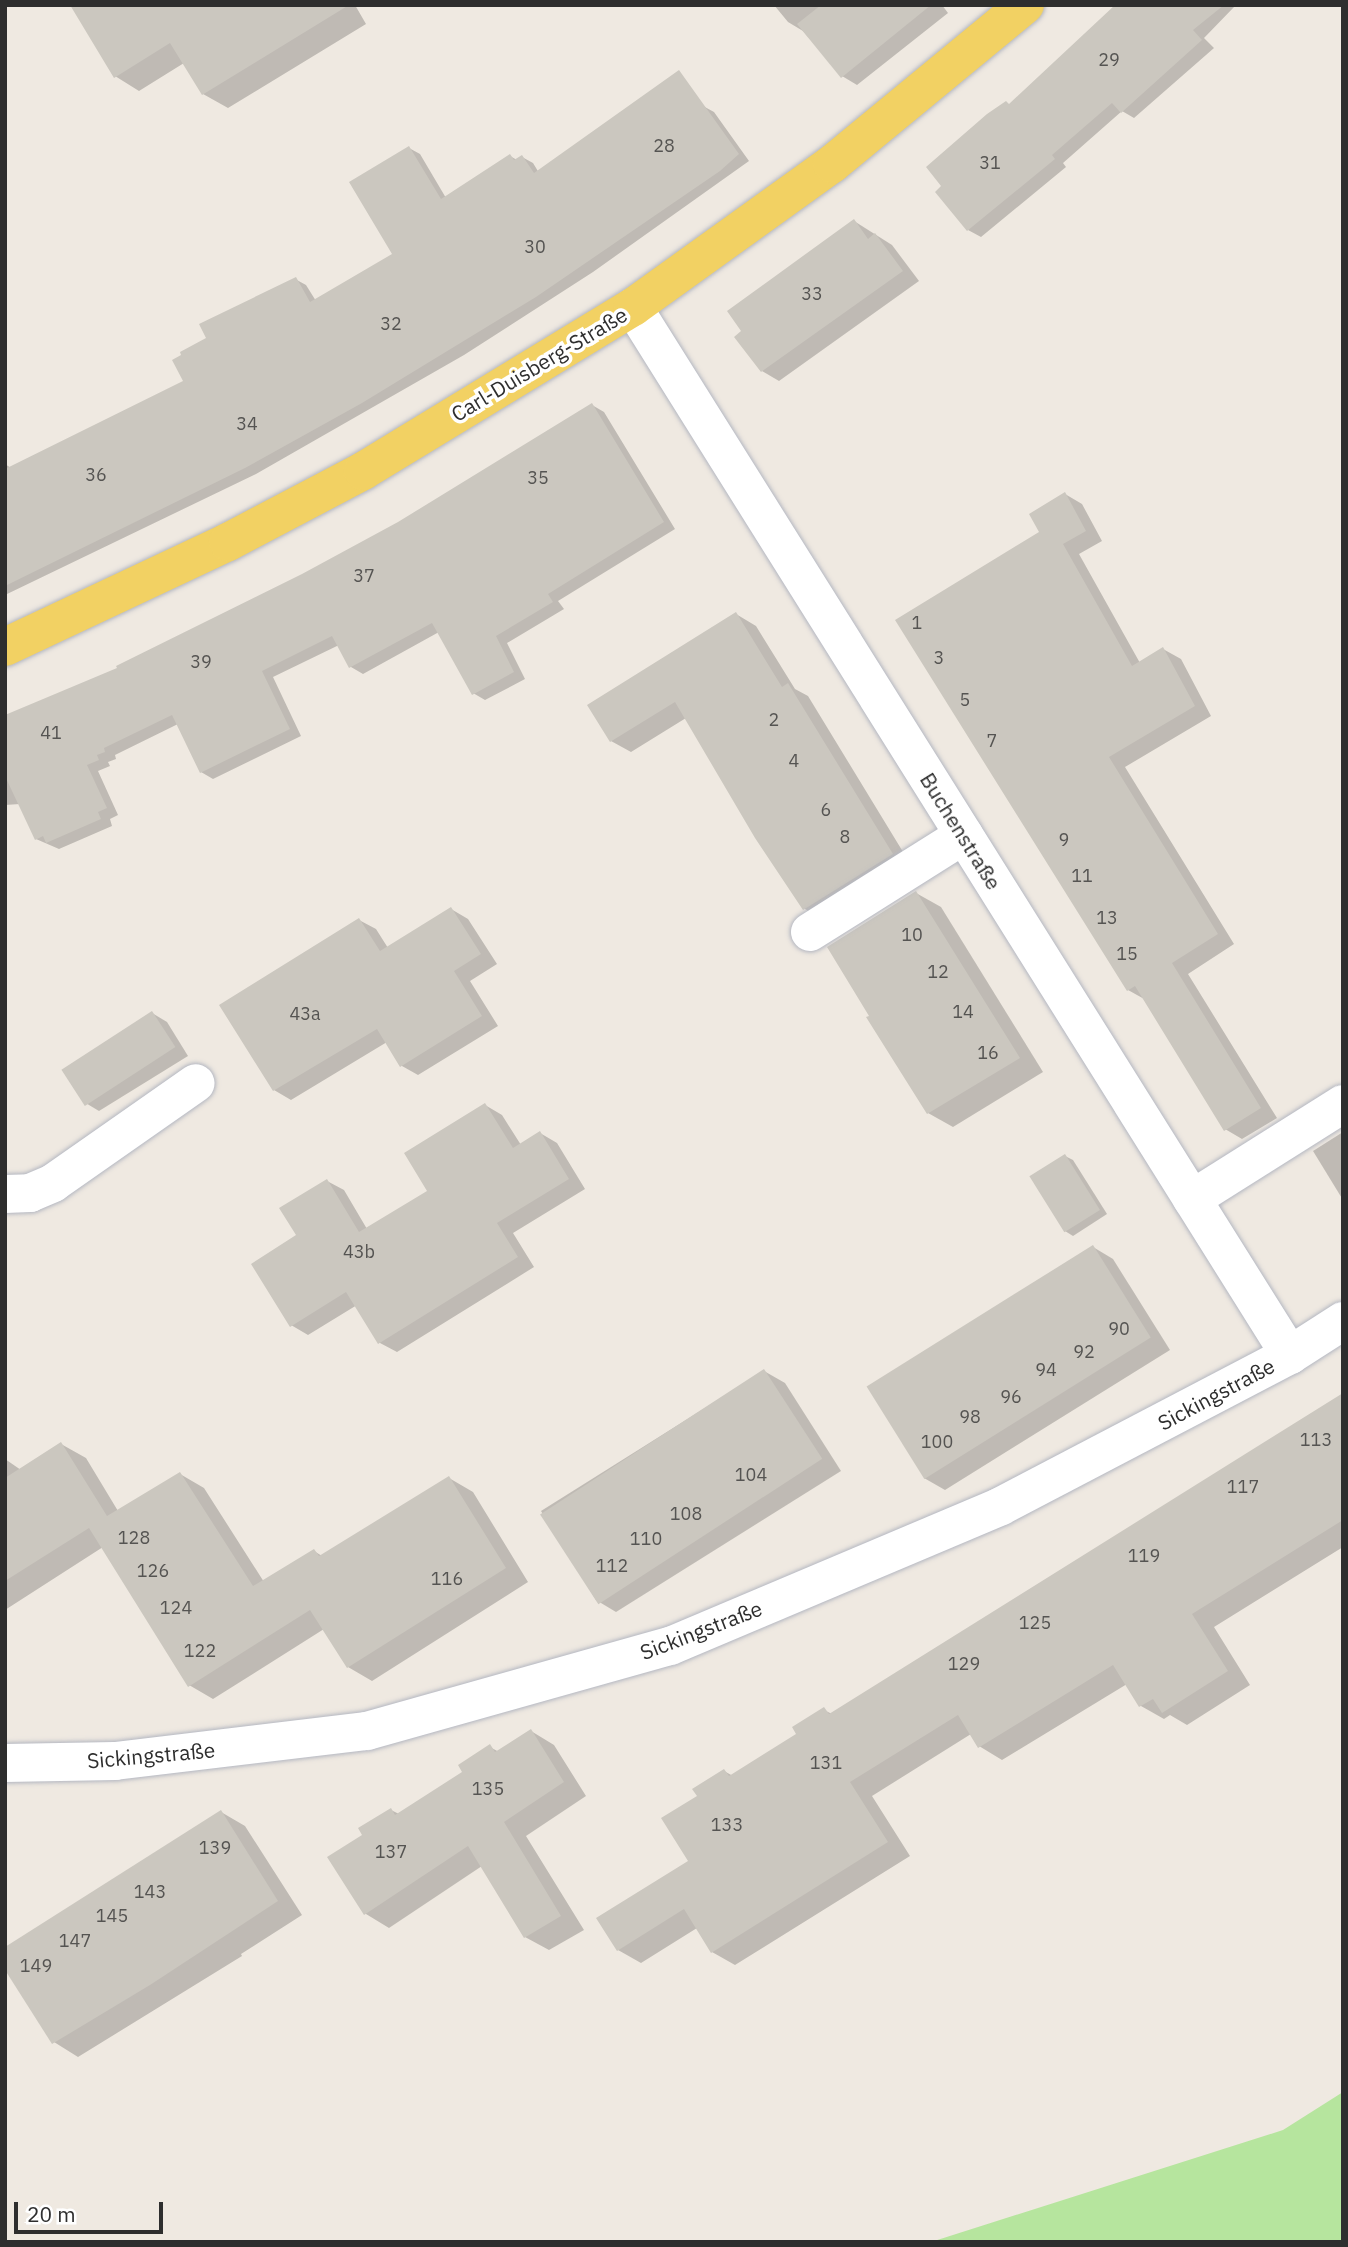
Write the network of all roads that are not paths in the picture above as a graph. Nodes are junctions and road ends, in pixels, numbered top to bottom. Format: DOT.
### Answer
graph roads {
  1 [pos="1026,5"];
  2 [pos="633,307"];
  3 [pos="5,647"];
  4 [pos="964,835"];
  5 [pos="810,932"];
  6 [pos="196,1083"];
  7 [pos="1343,1104"];
  8 [pos="5,1194"];
  9 [pos="1192,1199"];
  10 [pos="1343,1321"];
  11 [pos="1290,1355"];
  12 [pos="5,1763"];
  1 -- 2 [label="main road, Carl-Duisberg-Straße"];
  2 -- 3 [label="main road, Carl-Duisberg-Straße"];
  2 -- 4 [label="street, Buchenstraße"];
  4 -- 5 [label="street"];
  4 -- 9 [label="street, Buchenstraße"];
  6 -- 8 [label="street"];
  7 -- 9 [label="street"];
  9 -- 11 [label="street, Buchenstraße"];
  10 -- 11 [label="street, Sickingstraße"];
  11 -- 12 [label="street, Sickingstraße"];
}
